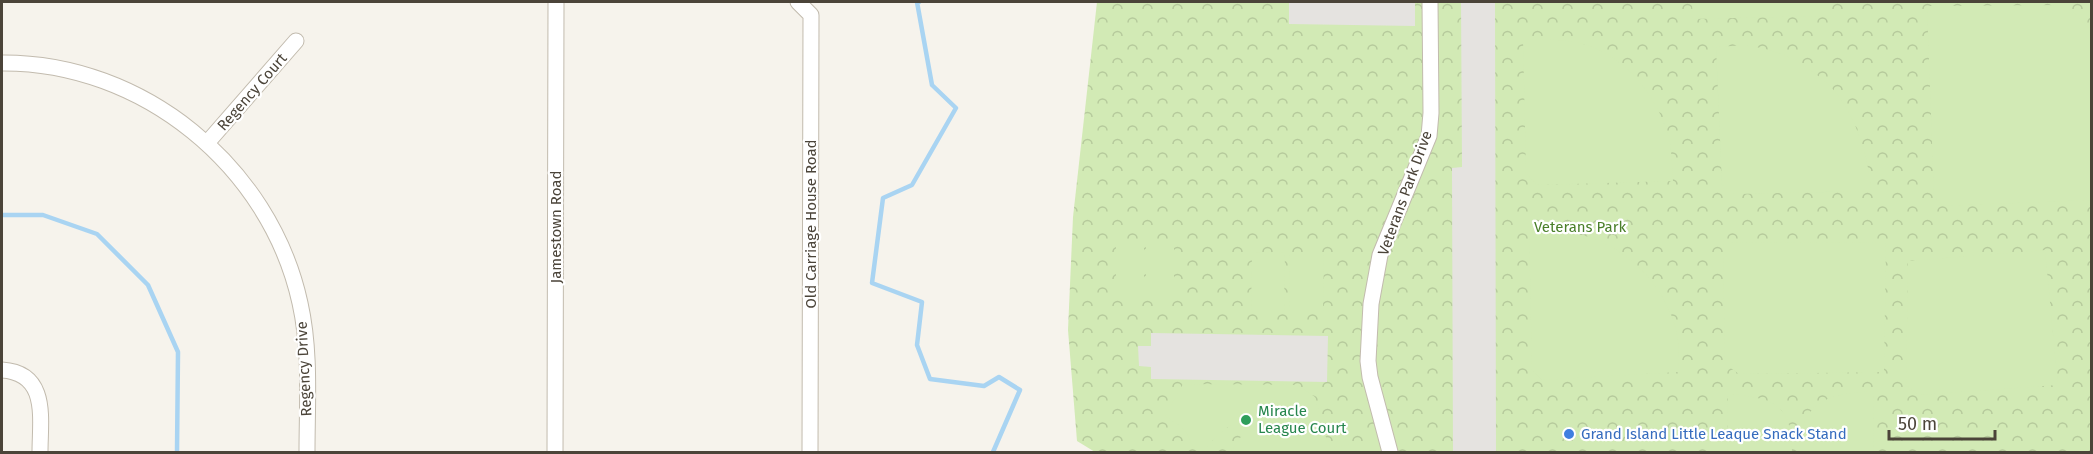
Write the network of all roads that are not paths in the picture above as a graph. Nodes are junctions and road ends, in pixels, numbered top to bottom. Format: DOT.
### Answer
graph roads {
  1 [pos="556,2"];
  2 [pos="798,2"];
  3 [pos="1430,2"];
  4 [pos="296,41"];
  5 [pos="2,63"];
  6 [pos="207,143"];
  7 [pos="2,370"];
  8 [pos="40,453"];
  9 [pos="307,453"];
  10 [pos="555,453"];
  11 [pos="810,453"];
  12 [pos="1390,453"];
  1 -- 10 [label="street, Jamestown Road"];
  2 -- 11 [label="street, Old Carriage House Road"];
  3 -- 12 [label="street, Veterans Park Drive"];
  4 -- 6 [label="street, Regency Court"];
  5 -- 6 [label="street, Regency Drive"];
  6 -- 9 [label="street, Regency Drive"];
  7 -- 8 [label="street"];
}
